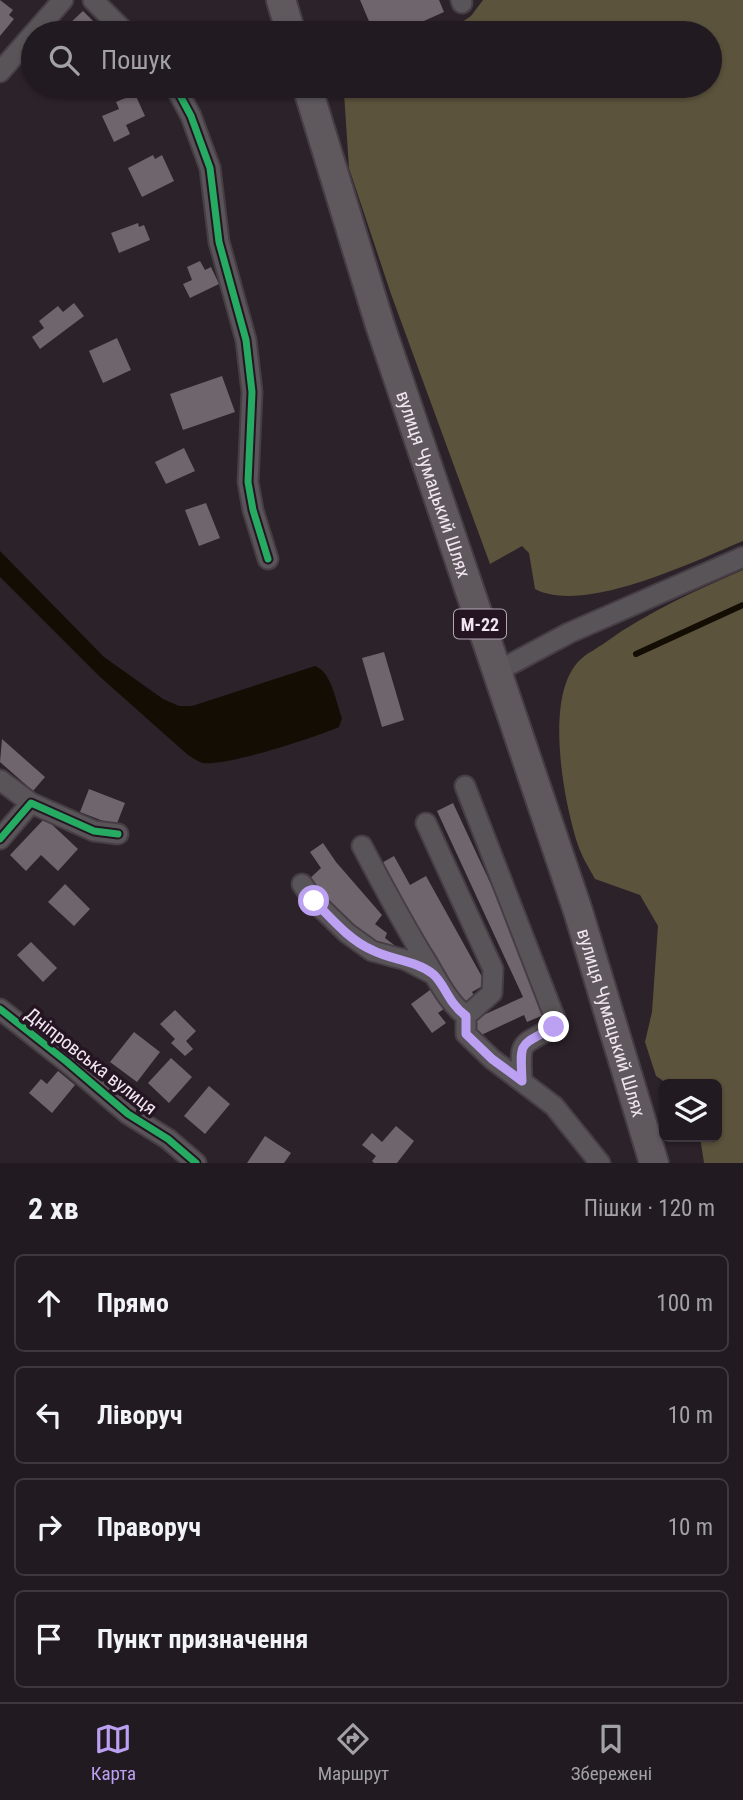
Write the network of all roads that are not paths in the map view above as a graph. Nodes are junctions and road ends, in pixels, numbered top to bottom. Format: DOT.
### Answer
graph roads {
  1 [pos="63,0"];
  2 [pos="93,0"];
  3 [pos="281,0"];
  4 [pos="44,21"];
  5 [pos="114,21"];
  6 [pos="287,21"];
  7 [pos="21,48"];
  8 [pos="0,72"];
  9 [pos="181,98"];
  10 [pos="311,98"];
  11 [pos="743,557"];
  12 [pos="268,559"];
  13 [pos="496,672"];
  14 [pos="0,780"];
  15 [pos="466,786"];
  16 [pos="31,803"];
  17 [pos="426,823"];
  18 [pos="118,834"];
  19 [pos="0,839"];
  20 [pos="362,846"];
  21 [pos="302,884"];
  22 [pos="434,974"];
  23 [pos="0,1009"];
  24 [pos="466,1016"];
  25 [pos="522,1081"];
  26 [pos="196,1163"];
  27 [pos="600,1163"];
  28 [pos="654,1163"];
  1 -- 4 [label="street"];
  2 -- 5 [label="street"];
  3 -- 6 [label="highway"];
  7 -- 8 [label="street"];
  9 -- 12 [label="street"];
  10 -- 13 [label="highway, вулиця Чумацький Шлях / М-22"];
  11 -- 13 [label="street"];
  13 -- 28 [label="highway, вулиця Чумацький Шлях / М-22"];
  14 -- 16 [label="street"];
  15 -- 25 [label="street"];
  16 -- 18 [label="street"];
  16 -- 19 [label="street"];
  17 -- 24 [label="street"];
  20 -- 22 [label="street"];
  21 -- 22 [label="street"];
  22 -- 24 [label="street"];
  23 -- 26 [label="street, Дніпровська вулиця"];
  24 -- 25 [label="street"];
  25 -- 27 [label="street"];
}
